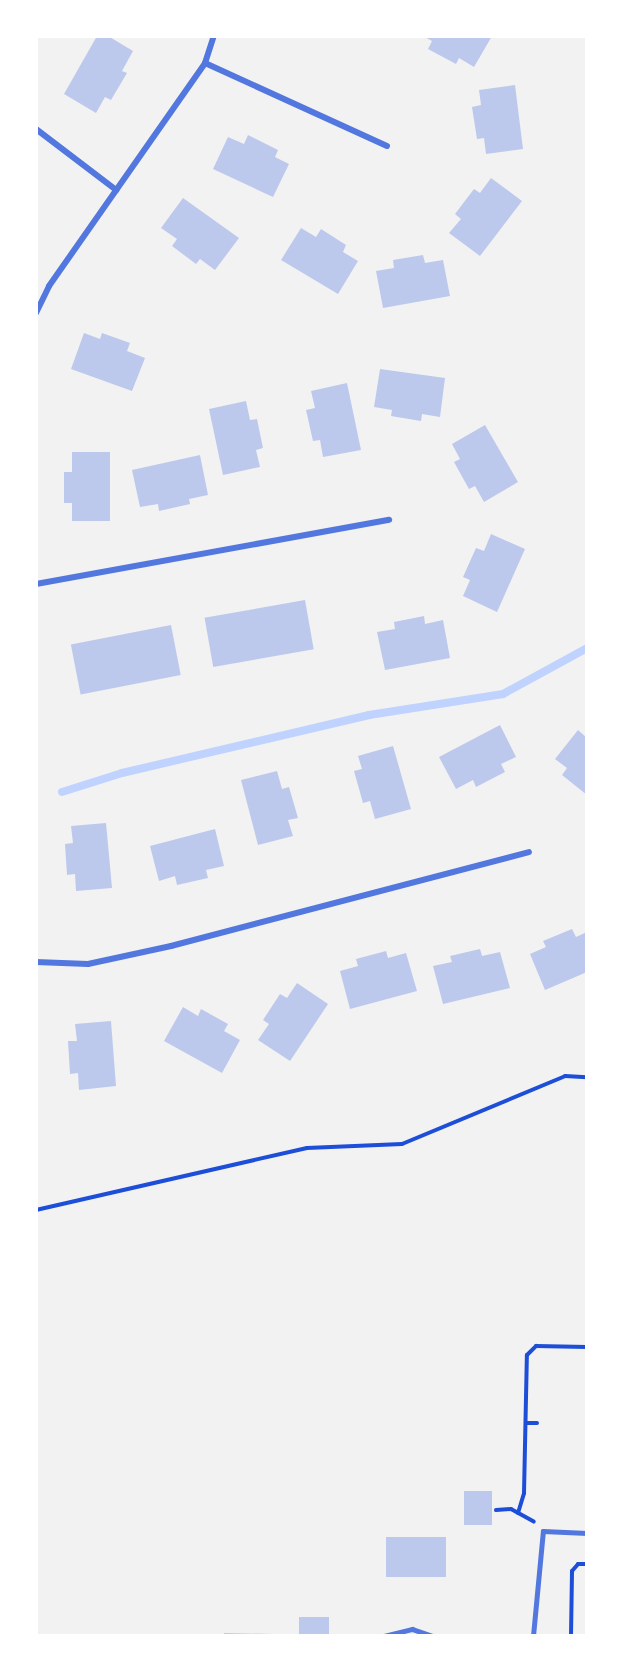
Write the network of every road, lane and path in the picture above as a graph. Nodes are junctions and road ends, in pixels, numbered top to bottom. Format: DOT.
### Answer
graph roads {
  1 [pos="214,36"];
  2 [pos="205,63"];
  3 [pos="36,129"];
  4 [pos="387,146"];
  5 [pos="116,190"];
  6 [pos="36,313"];
  7 [pos="390,520"];
  8 [pos="36,584"];
  9 [pos="529,852"];
  10 [pos="36,962"];
  11 [pos="587,1077"];
  12 [pos="36,1210"];
  13 [pos="587,1347"];
  14 [pos="526,1423"];
  15 [pos="537,1423"];
  16 [pos="496,1510"];
  17 [pos="518,1513"];
  18 [pos="543,1531"];
  19 [pos="587,1533"];
  20 [pos="587,1564"];
  21 [pos="384,1636"];
  22 [pos="432,1636"];
  23 [pos="533,1636"];
  24 [pos="571,1636"];
  1 -- 2 [label="street"];
  2 -- 4 [label="street"];
  2 -- 5 [label="street"];
  3 -- 5 [label="street"];
  5 -- 6 [label="street"];
  7 -- 8 [label="street"];
  9 -- 10 [label="street"];
  11 -- 12 [label="path"];
  13 -- 14 [label="path"];
  14 -- 15 [label="path"];
  14 -- 17 [label="path"];
  16 -- 17 [label="path"];
  17 -- 18 [label="path"];
  18 -- 19 [label="lane"];
  18 -- 23 [label="lane"];
  20 -- 24 [label="path"];
  21 -- 22 [label="lane"];
}
